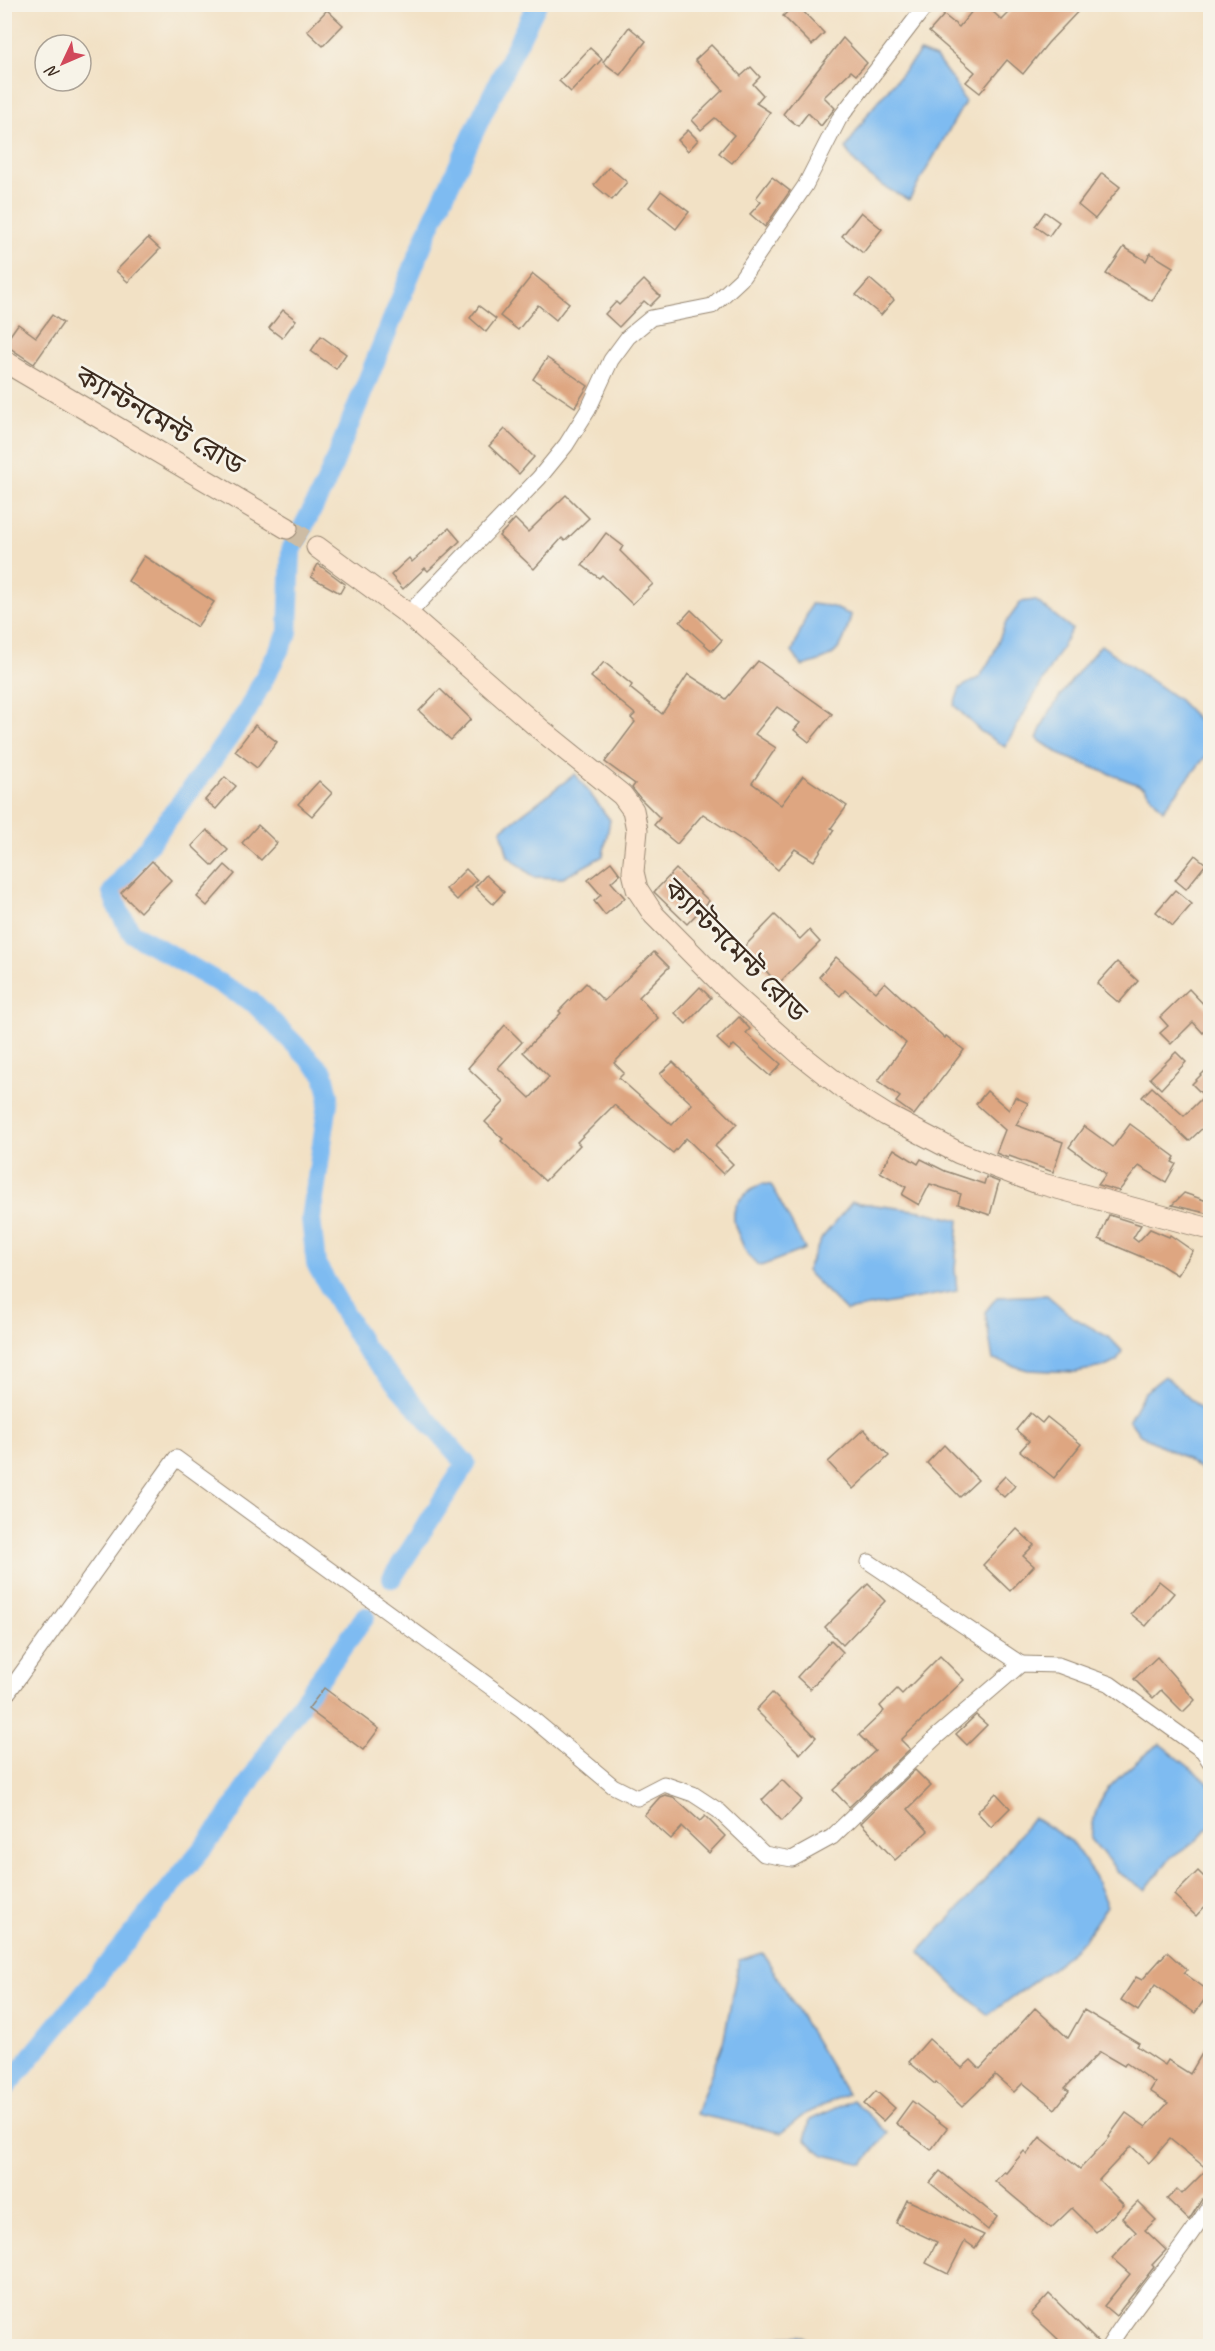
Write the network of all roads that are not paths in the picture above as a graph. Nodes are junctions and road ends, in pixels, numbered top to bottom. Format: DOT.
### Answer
graph roads {
  1 [pos="927,4"];
  2 [pos="4,361"];
  3 [pos="287,528"];
  4 [pos="317,547"];
  5 [pos="408,614"];
  6 [pos="1210,1229"];
  7 [pos="869,1562"];
  8 [pos="1021,1664"];
  9 [pos="4,1698"];
  10 [pos="1210,1762"];
  11 [pos="1210,2205"];
  12 [pos="1109,2346"];
  1 -- 5 [label="street"];
  2 -- 3 [label="main road, ক্যান্টনমেন্ট রোড"];
  4 -- 5 [label="main road, ক্যান্টনমেন্ট রোড"];
  5 -- 6 [label="main road, ক্যান্টনমেন্ট রোড"];
  7 -- 8 [label="street"];
  8 -- 9 [label="street"];
  8 -- 10 [label="street"];
  11 -- 12 [label="street"];
}
